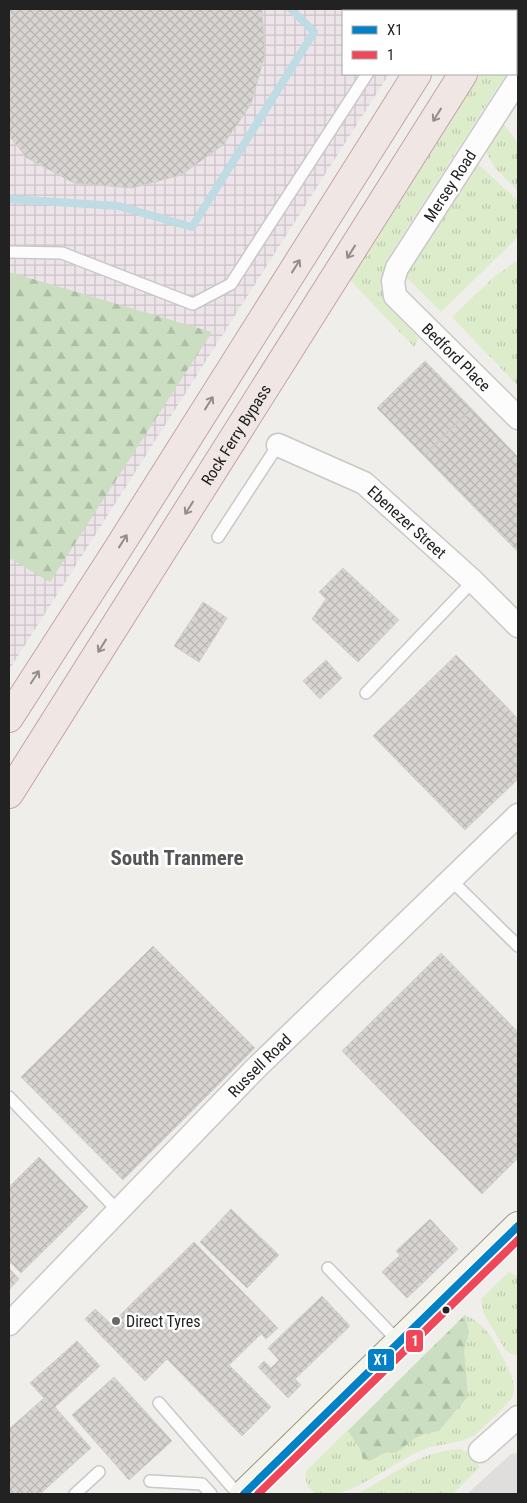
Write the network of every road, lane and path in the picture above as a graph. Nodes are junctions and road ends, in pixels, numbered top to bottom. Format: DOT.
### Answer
graph roads {
  1 [pos="366,75"];
  2 [pos="416,75"];
  3 [pos="462,75"];
  4 [pos="518,80"];
  5 [pos="9,252"];
  6 [pos="395,296"];
  7 [pos="518,418"];
  8 [pos="278,445"];
  9 [pos="218,537"];
  10 [pos="473,581"];
  11 [pos="518,626"];
  12 [pos="366,693"];
  13 [pos="9,718"];
  14 [pos="9,794"];
  15 [pos="518,816"];
  16 [pos="452,881"];
  17 [pos="518,946"];
  18 [pos="9,1097"];
  19 [pos="118,1211"];
  20 [pos="518,1226"];
  21 [pos="328,1268"];
  22 [pos="9,1324"];
  23 [pos="400,1343"];
  24 [pos="159,1403"];
  25 [pos="518,1417"];
  26 [pos="480,1451"];
  27 [pos="99,1472"];
  28 [pos="150,1481"];
  29 [pos="75,1494"];
  30 [pos="211,1494"];
  31 [pos="238,1494"];
  32 [pos="244,1494"];
  1 -- 5 [label="lane"];
  13 -- 2 [label="highway, one-way"];
  3 -- 14 [label="highway, Rock Ferry Bypass, one-way"];
  4 -- 6 [label="street, Mersey Road"];
  6 -- 7 [label="street, Bedford Place"];
  8 -- 9 [label="lane"];
  8 -- 10 [label="street, Ebenezer Street"];
  10 -- 11 [label="street, Ebenezer Street"];
  10 -- 12 [label="lane"];
  15 -- 16 [label="street, Russell Road"];
  16 -- 17 [label="lane"];
  16 -- 19 [label="street, Russell Road"];
  18 -- 19 [label="lane"];
  19 -- 22 [label="street, Russell Road"];
  20 -- 23 [label="main road"];
  21 -- 23 [label="lane"];
  23 -- 32 [label="main road"];
  24 -- 31 [label="lane"];
  25 -- 26 [label="street"];
  27 -- 29 [label="lane"];
  28 -- 30 [label="lane"];
}
